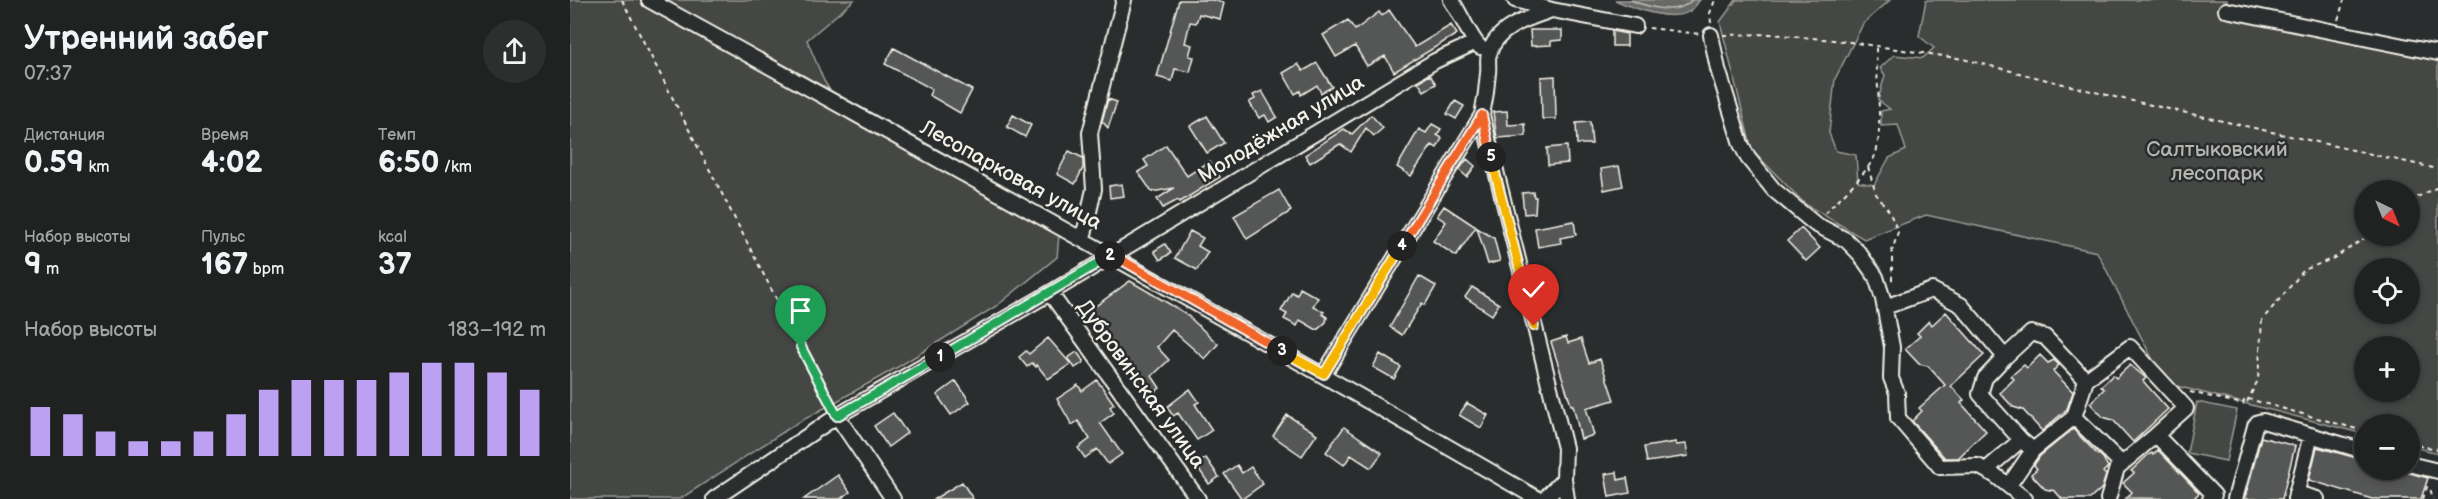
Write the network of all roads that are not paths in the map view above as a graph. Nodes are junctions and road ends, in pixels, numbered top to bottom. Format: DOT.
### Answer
graph roads {
  1 [pos="649,0"];
  2 [pos="1124,0"];
  3 [pos="1451,0"];
  4 [pos="1515,0"];
  5 [pos="1554,5"];
  6 [pos="2226,10"];
  7 [pos="1635,26"];
  8 [pos="1711,35"];
  9 [pos="1474,42"];
  10 [pos="2438,53"];
  11 [pos="1489,54"];
  12 [pos="1482,115"];
  13 [pos="1083,238"];
  14 [pos="1113,255"];
  15 [pos="1050,293"];
  16 [pos="1885,307"];
  17 [pos="2005,357"];
  18 [pos="1324,374"];
  19 [pos="2086,380"];
  20 [pos="837,416"];
  21 [pos="2074,417"];
  22 [pos="2156,435"];
  23 [pos="2311,435"];
  24 [pos="2021,440"];
  25 [pos="2354,448"];
  26 [pos="2033,450"];
  27 [pos="2122,464"];
  28 [pos="2420,467"];
  29 [pos="1986,470"];
  30 [pos="2438,471"];
  31 [pos="1564,479"];
  32 [pos="2009,485"];
  33 [pos="2295,496"];
  34 [pos="714,499"];
  35 [pos="893,499"];
  36 [pos="1198,499"];
  37 [pos="1538,499"];
  38 [pos="1544,499"];
  39 [pos="1567,499"];
  40 [pos="2025,499"];
  41 [pos="2109,499"];
  42 [pos="2210,499"];
  43 [pos="2235,499"];
  44 [pos="2318,499"];
  1 -- 13 [label="street, Лесопарковая улица"];
  2 -- 13 [label="street"];
  3 -- 9 [label="street"];
  4 -- 5 [label="street"];
  5 -- 7 [label="street"];
  5 -- 11 [label="street"];
  6 -- 10 [label="street"];
  8 -- 16 [label="street"];
  9 -- 11 [label="street"];
  9 -- 14 [label="street, Молодёжная улица"];
  11 -- 12 [label="street"];
  12 -- 18 [label="street"];
  12 -- 31 [label="street"];
  13 -- 14 [label="street, Лесопарковая улица"];
  14 -- 15 [label="street, Молодёжная улица"];
  14 -- 18 [label="street, Лесопарковая улица"];
  15 -- 20 [label="street, Молодёжная улица"];
  15 -- 36 [label="street, Дубровинская улица"];
  16 -- 17 [label="street"];
  16 -- 29 [label="street"];
  17 -- 19 [label="street"];
  17 -- 24 [label="street"];
  18 -- 37 [label="street, Лесопарковая улица"];
  19 -- 21 [label="street"];
  19 -- 22 [label="street"];
  20 -- 34 [label="street, Молодёжная улица"];
  20 -- 35 [label="street"];
  21 -- 26 [label="street"];
  21 -- 27 [label="street"];
  22 -- 27 [label="street"];
  22 -- 42 [label="street"];
  23 -- 25 [label="street"];
  23 -- 33 [label="street"];
  23 -- 43 [label="street"];
  24 -- 26 [label="street"];
  24 -- 29 [label="street"];
  26 -- 32 [label="street"];
  27 -- 41 [label="street"];
  28 -- 30 [label="street"];
  29 -- 32 [label="street"];
  31 -- 38 [label="street"];
  31 -- 39 [label="street"];
  32 -- 40 [label="street"];
  33 -- 44 [label="street"];
}
